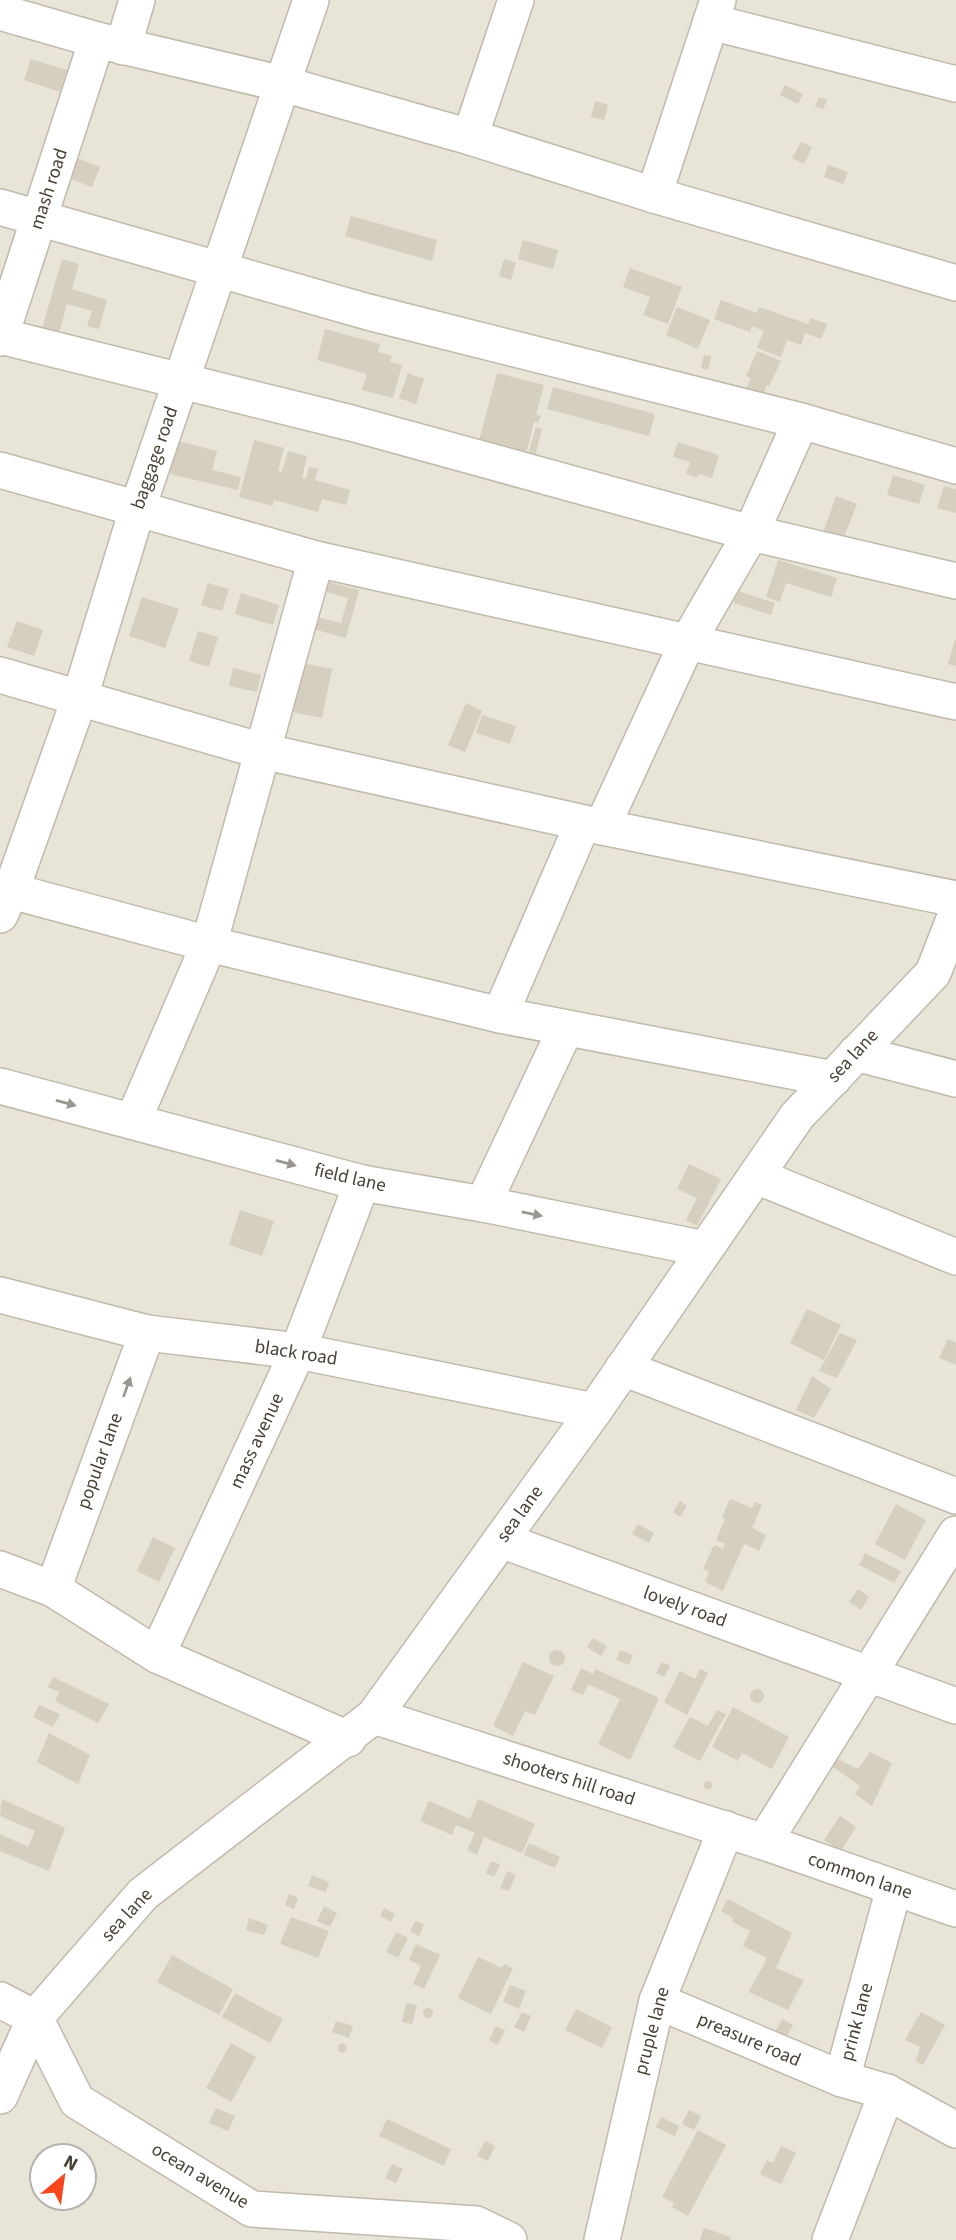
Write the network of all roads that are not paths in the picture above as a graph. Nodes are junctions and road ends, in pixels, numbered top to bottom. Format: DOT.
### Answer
graph roads {
  1 [pos="137,0"];
  2 [pos="311,0"];
  3 [pos="516,0"];
  4 [pos="714,11"];
  5 [pos="0,12"];
  6 [pos="110,43"];
  7 [pos="283,84"];
  8 [pos="956,84"];
  9 [pos="470,137"];
  10 [pos="654,195"];
  11 [pos="0,207"];
  12 [pos="40,217"];
  13 [pos="218,268"];
  14 [pos="956,283"];
  15 [pos="0,337"];
  16 [pos="181,381"];
  17 [pos="801,421"];
  18 [pos="956,466"];
  19 [pos="0,470"];
  20 [pos="137,509"];
  21 [pos="751,533"];
  22 [pos="317,559"];
  23 [pos="956,581"];
  24 [pos="687,643"];
  25 [pos="0,675"];
  26 [pos="80,697"];
  27 [pos="956,702"];
  28 [pos="262,751"];
  29 [pos="592,825"];
  30 [pos="4,898"];
  31 [pos="956,899"];
  32 [pos="956,915"];
  33 [pos="209,944"];
  34 [pos="499,1015"];
  35 [pos="566,1028"];
  36 [pos="856,1053"];
  37 [pos="832,1079"];
  38 [pos="956,1079"];
  39 [pos="0,1086"];
  40 [pos="133,1121"];
  41 [pos="756,1176"];
  42 [pos="362,1183"];
  43 [pos="483,1204"];
  44 [pos="705,1249"];
  45 [pos="956,1257"];
  46 [pos="0,1295"];
  47 [pos="146,1333"];
  48 [pos="298,1351"];
  49 [pos="623,1368"];
  50 [pos="594,1410"];
  51 [pos="956,1496"];
  52 [pos="956,1534"];
  53 [pos="501,1540"];
  54 [pos="0,1569"];
  55 [pos="53,1589"];
  56 [pos="157,1655"];
  57 [pos="870,1674"];
  58 [pos="956,1706"];
  59 [pos="374,1716"];
  60 [pos="348,1739"];
  61 [pos="726,1829"];
  62 [pos="764,1842"];
  63 [pos="894,1888"];
  64 [pos="956,1909"];
  65 [pos="0,2000"];
  66 [pos="657,2001"];
  67 [pos="35,2018"];
  68 [pos="842,2079"];
  69 [pos="887,2092"];
  70 [pos="0,2096"];
  71 [pos="956,2130"];
  72 [pos="509,2240"];
  73 [pos="602,2240"];
  74 [pos="830,2240"];
  1 -- 6 [label="street, mash road"];
  2 -- 7 [label="street, baggage road"];
  3 -- 9 [label="street"];
  4 -- 8 [label="street"];
  4 -- 10 [label="street"];
  5 -- 6 [label="street"];
  6 -- 7 [label="street"];
  6 -- 12 [label="street, mash road"];
  7 -- 9 [label="street"];
  7 -- 13 [label="street, baggage road"];
  9 -- 10 [label="street"];
  10 -- 14 [label="street"];
  11 -- 12 [label="street"];
  12 -- 13 [label="street"];
  12 -- 15 [label="street, mash road"];
  13 -- 16 [label="street, baggage road"];
  13 -- 17 [label="street"];
  15 -- 16 [label="street"];
  16 -- 20 [label="street, baggage road"];
  16 -- 21 [label="street"];
  17 -- 18 [label="street"];
  17 -- 21 [label="street"];
  19 -- 20 [label="street"];
  20 -- 22 [label="street"];
  20 -- 26 [label="street, baggage road"];
  21 -- 23 [label="street"];
  21 -- 24 [label="street"];
  22 -- 24 [label="street"];
  22 -- 28 [label="street"];
  24 -- 27 [label="street"];
  24 -- 29 [label="street"];
  25 -- 26 [label="street"];
  26 -- 28 [label="street"];
  26 -- 30 [label="street, baggage road"];
  28 -- 29 [label="street"];
  28 -- 33 [label="street"];
  29 -- 31 [label="street"];
  29 -- 34 [label="street"];
  30 -- 33 [label="street"];
  32 -- 36 [label="street, sea lane"];
  33 -- 34 [label="street"];
  33 -- 40 [label="street"];
  34 -- 35 [label="street"];
  35 -- 37 [label="street"];
  35 -- 43 [label="street"];
  36 -- 37 [label="street, sea lane"];
  36 -- 38 [label="street"];
  37 -- 41 [label="street, sea lane"];
  39 -- 40 [label="street, field lane, one-way"];
  40 -- 42 [label="street, field lane, one-way"];
  41 -- 44 [label="street, sea lane"];
  41 -- 45 [label="street"];
  42 -- 43 [label="street, field lane"];
  42 -- 48 [label="street, mass avenue"];
  43 -- 44 [label="street, field lane, one-way"];
  44 -- 49 [label="street, sea lane"];
  46 -- 47 [label="street, black road"];
  47 -- 48 [label="street, black road"];
  55 -- 47 [label="street, popular lane, one-way"];
  48 -- 50 [label="street, black road"];
  48 -- 56 [label="street, mass avenue"];
  49 -- 50 [label="street, sea lane"];
  49 -- 51 [label="street"];
  50 -- 53 [label="street, sea lane"];
  52 -- 57 [label="street"];
  53 -- 57 [label="street, lovely road"];
  53 -- 59 [label="street, sea lane"];
  54 -- 55 [label="street"];
  55 -- 56 [label="street"];
  56 -- 60 [label="street"];
  57 -- 58 [label="street, lovely road"];
  57 -- 62 [label="street"];
  59 -- 60 [label="street, sea lane"];
  59 -- 61 [label="street, shooters hill road"];
  60 -- 67 [label="street, sea lane"];
  61 -- 62 [label="street, shooters hill road"];
  61 -- 66 [label="street, pruple lane"];
  62 -- 63 [label="street, common lane"];
  63 -- 64 [label="street, common lane"];
  63 -- 68 [label="street, prink lane"];
  65 -- 67 [label="street"];
  66 -- 68 [label="street, preasure road"];
  66 -- 73 [label="street, pruple lane"];
  67 -- 70 [label="street"];
  67 -- 72 [label="street, ocean avenue"];
  68 -- 69 [label="street, prink lane"];
  69 -- 71 [label="street, prink lane"];
  69 -- 74 [label="street"];
}
